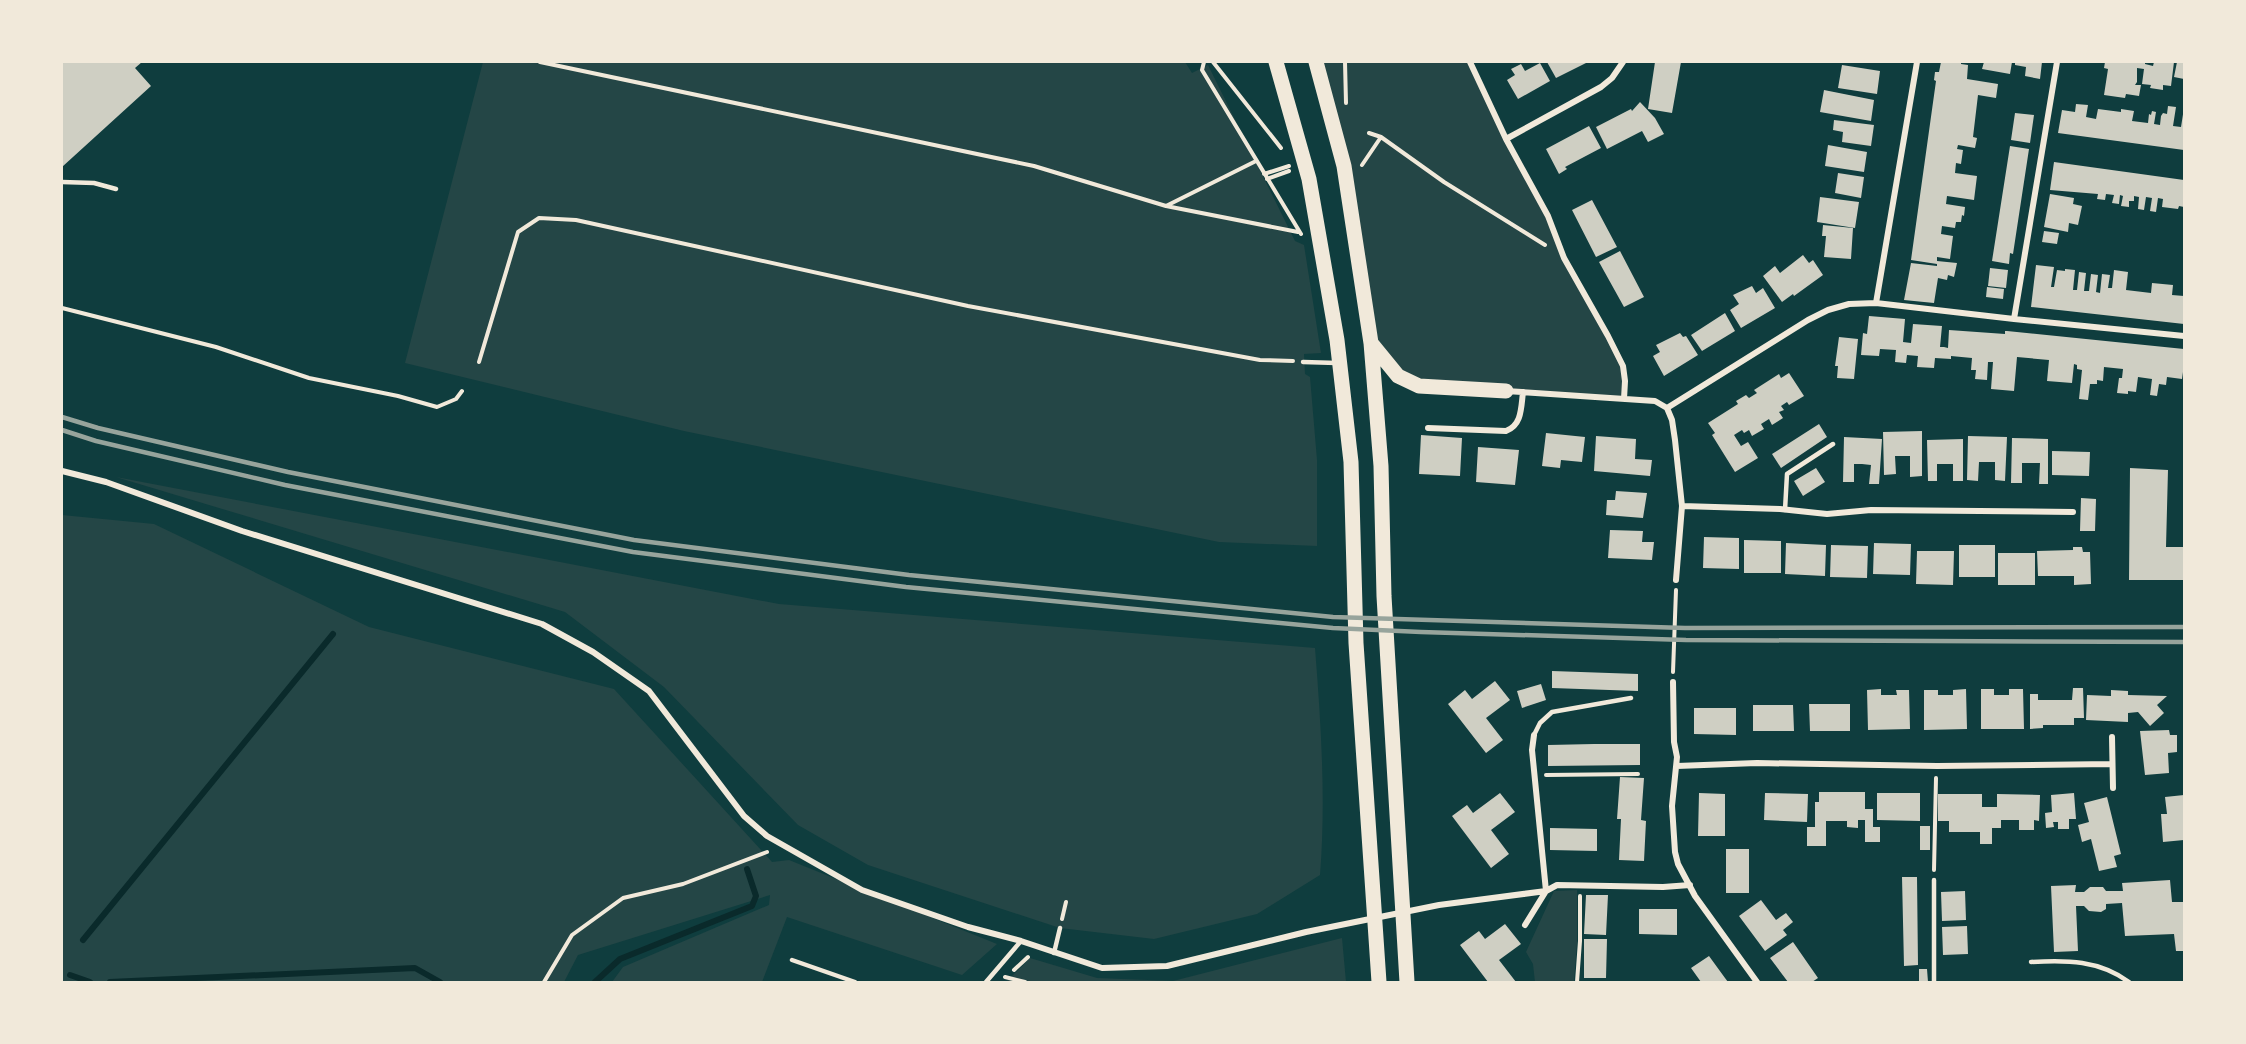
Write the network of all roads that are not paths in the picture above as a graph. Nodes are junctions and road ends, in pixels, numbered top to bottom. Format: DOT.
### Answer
graph roads {
  1 [pos="1276,62"];
  2 [pos="1316,62"];
  3 [pos="1470,62"];
  4 [pos="1623,62"];
  5 [pos="1917,62"];
  6 [pos="2057,62"];
  7 [pos="1506,140"];
  8 [pos="62,182"];
  9 [pos="116,189"];
  10 [pos="1876,303"];
  11 [pos="2014,319"];
  12 [pos="2184,336"];
  13 [pos="1371,344"];
  14 [pos="1303,362"];
  15 [pos="1340,363"];
  16 [pos="1506,391"];
  17 [pos="1524,392"];
  18 [pos="1624,399"];
  19 [pos="1667,408"];
  20 [pos="1428,428"];
  21 [pos="1833,444"];
  22 [pos="62,471"];
  23 [pos="1682,506"];
  24 [pos="1785,510"];
  25 [pos="2073,512"];
  26 [pos="1676,580"];
  27 [pos="1673,682"];
  28 [pos="1631,698"];
  29 [pos="1534,735"];
  30 [pos="2112,737"];
  31 [pos="2112,764"];
  32 [pos="1677,766"];
  33 [pos="2113,788"];
  34 [pos="1934,880"];
  35 [pos="1690,885"];
  36 [pos="1546,891"];
  37 [pos="1525,925"];
  38 [pos="1060,928"];
  39 [pos="1021,941"];
  40 [pos="1054,953"];
  41 [pos="792,960"];
  42 [pos="2031,962"];
  43 [pos="855,982"];
  44 [pos="986,982"];
  45 [pos="1379,982"];
  46 [pos="1407,982"];
  47 [pos="1757,982"];
  48 [pos="1934,982"];
  49 [pos="2129,982"];
  1 -- 15 [label="main road"];
  2 -- 13 [label="main road"];
  3 -- 7 [label="street"];
  4 -- 7 [label="street"];
  5 -- 10 [label="street"];
  6 -- 11 [label="street"];
  7 -- 18 [label="street"];
  8 -- 9 [label="lane"];
  10 -- 11 [label="street"];
  10 -- 19 [label="street"];
  11 -- 12 [label="street"];
  13 -- 16 [label="main road"];
  13 -- 46 [label="main road"];
  14 -- 15 [label="lane"];
  15 -- 45 [label="main road"];
  16 -- 17 [label="street"];
  17 -- 18 [label="street"];
  17 -- 20 [label="street"];
  18 -- 19 [label="street"];
  19 -- 23 [label="street"];
  21 -- 24 [label="lane"];
  22 -- 39 [label="street"];
  23 -- 24 [label="street"];
  23 -- 26 [label="street"];
  24 -- 25 [label="street"];
  27 -- 32 [label="street"];
  28 -- 29 [label="lane"];
  29 -- 36 [label="street"];
  30 -- 31 [label="street"];
  31 -- 32 [label="street"];
  31 -- 33 [label="street"];
  32 -- 35 [label="street"];
  34 -- 48 [label="lane"];
  35 -- 36 [label="street"];
  35 -- 47 [label="street"];
  36 -- 37 [label="street"];
  36 -- 40 [label="street"];
  38 -- 40 [label="lane"];
  39 -- 40 [label="street"];
  39 -- 44 [label="lane"];
  41 -- 43 [label="lane"];
  42 -- 49 [label="lane"];
}
